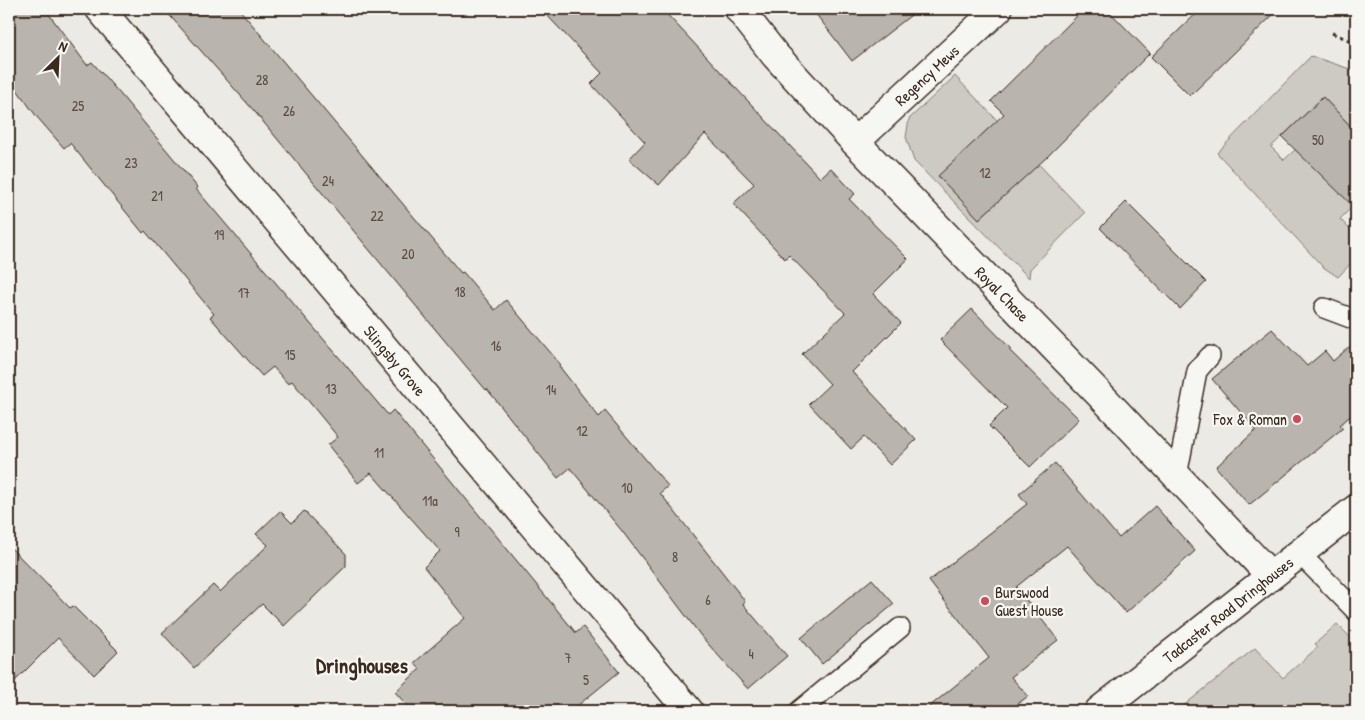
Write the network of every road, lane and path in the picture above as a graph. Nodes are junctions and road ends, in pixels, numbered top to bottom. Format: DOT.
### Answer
graph roads {
  1 [pos="100,9"];
  2 [pos="739,9"];
  3 [pos="998,9"];
  4 [pos="1332,34"];
  5 [pos="1356,43"];
  6 [pos="856,142"];
  7 [pos="1324,308"];
  8 [pos="1356,320"];
  9 [pos="1210,356"];
  10 [pos="1177,476"];
  11 [pos="1356,509"];
  12 [pos="1299,553"];
  13 [pos="1270,575"];
  14 [pos="1356,611"];
  15 [pos="900,628"];
  16 [pos="689,711"];
  17 [pos="799,711"];
  18 [pos="1099,711"];
  1 -- 16 [label="street, Slingsby Grove"];
  2 -- 6 [label="street, Royal Chase"];
  3 -- 6 [label="street, Regency Mews"];
  4 -- 5 [label="path"];
  6 -- 10 [label="street, Royal Chase"];
  7 -- 8 [label="lane"];
  9 -- 10 [label="lane"];
  10 -- 13 [label="street, Royal Chase"];
  11 -- 12 [label="street, Tadcaster Road Dringhouses"];
  12 -- 13 [label="street, Tadcaster Road Dringhouses"];
  12 -- 14 [label="lane"];
  13 -- 18 [label="street, Tadcaster Road Dringhouses"];
  15 -- 17 [label="lane"];
}
